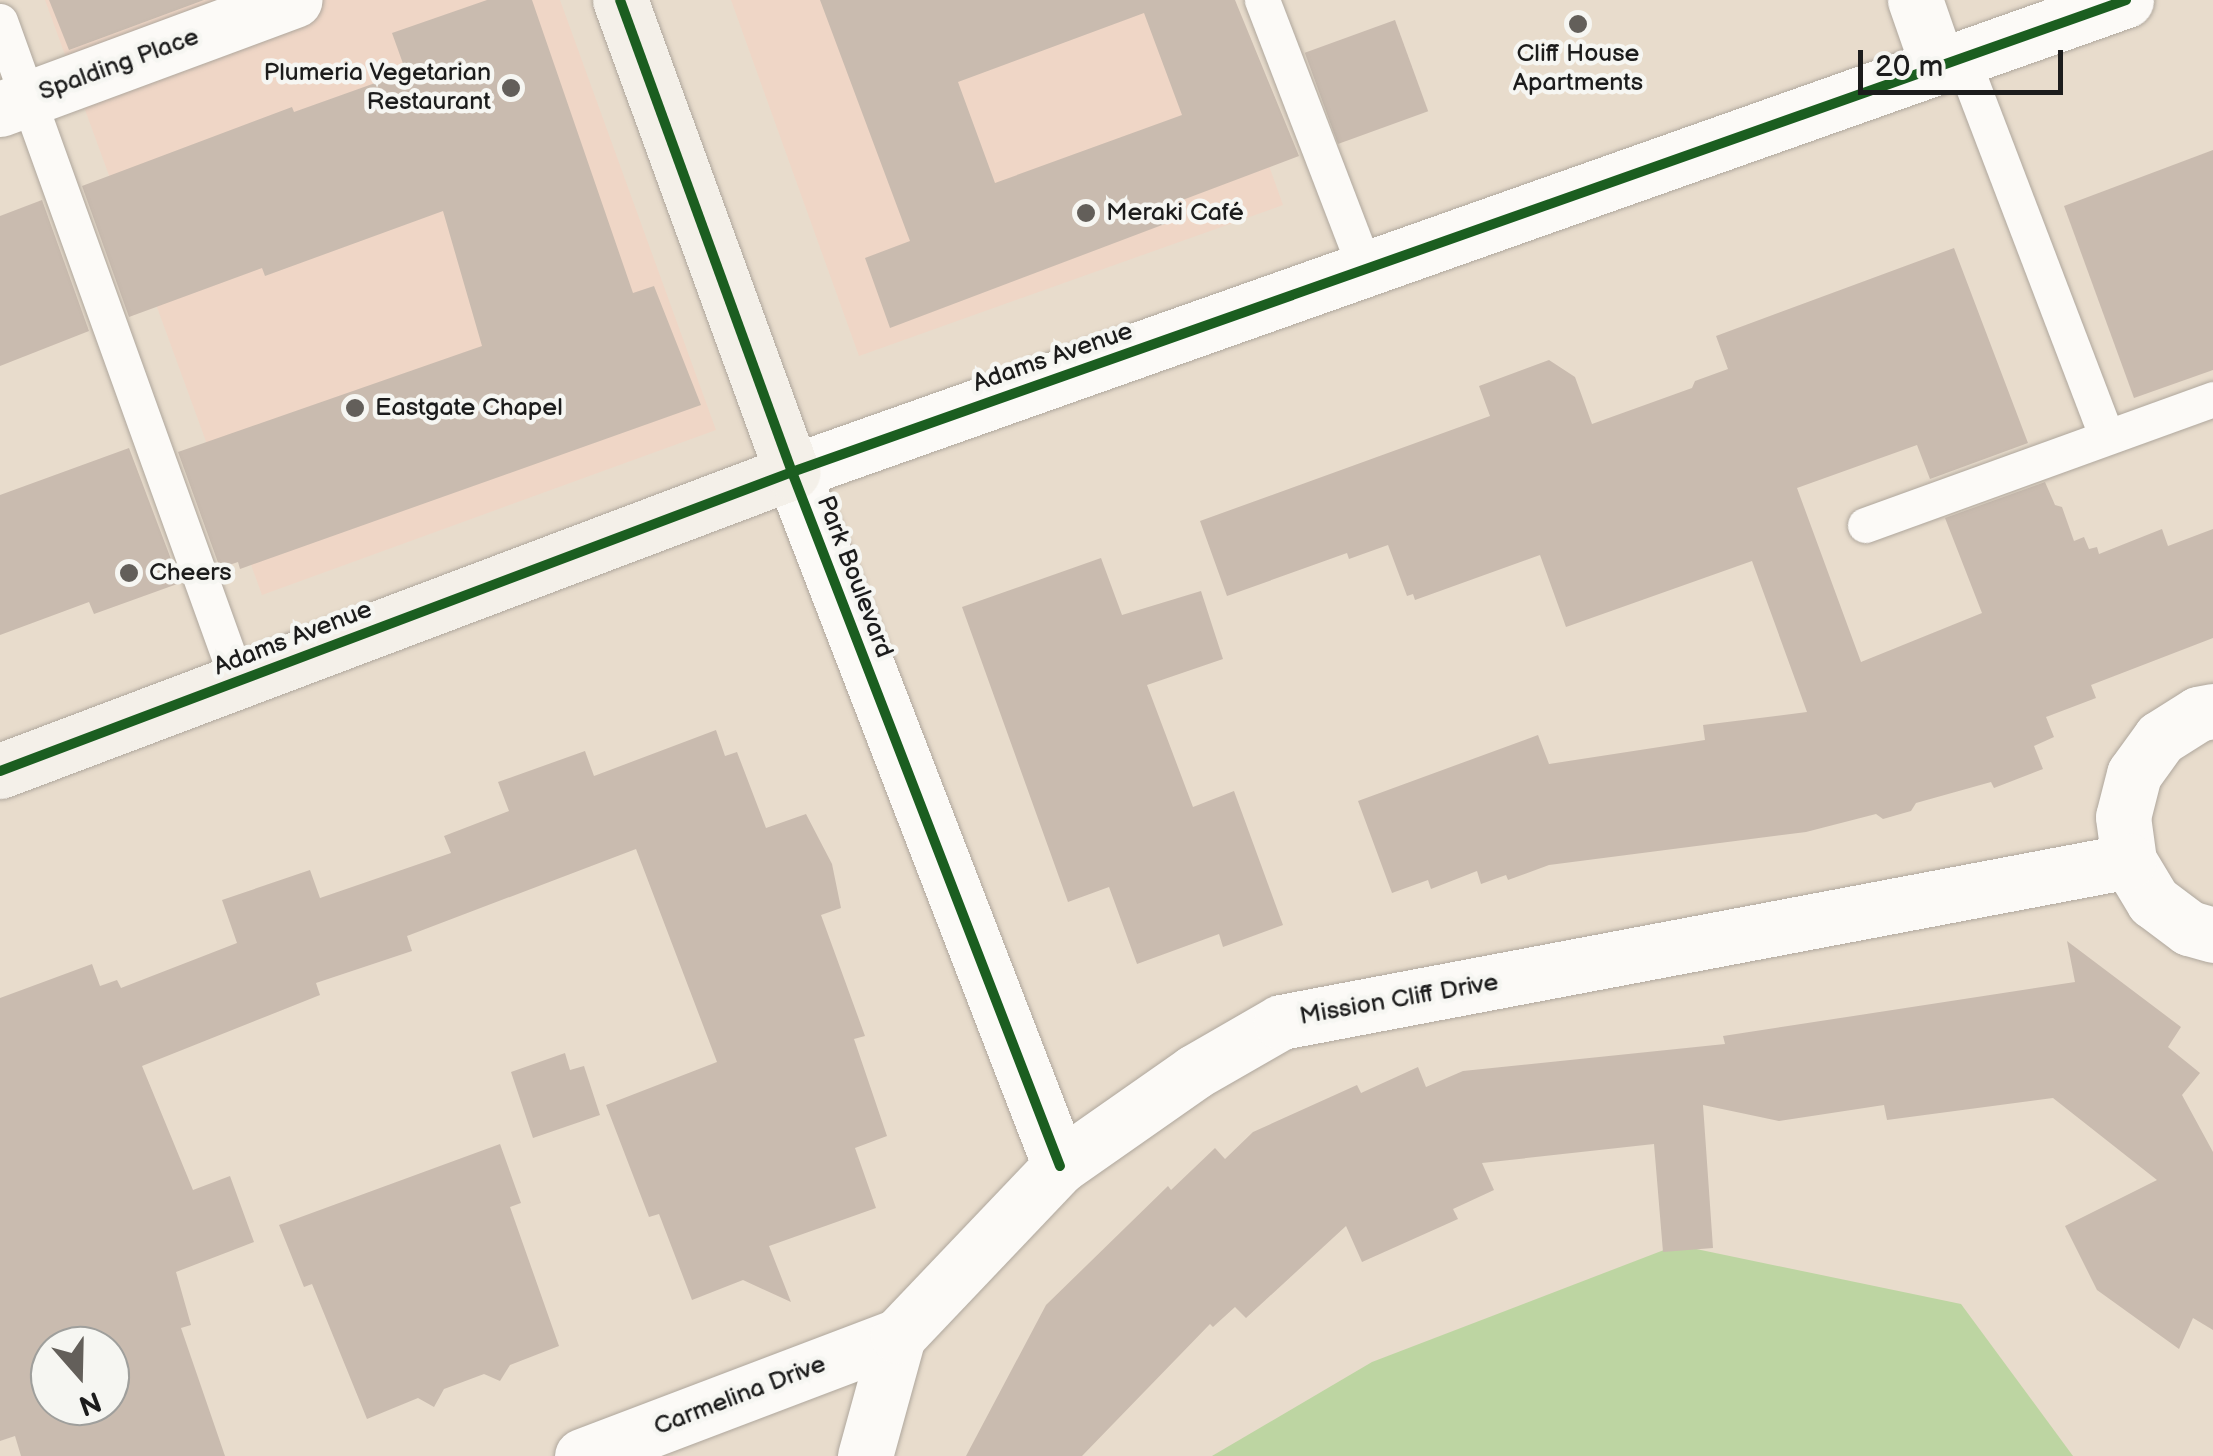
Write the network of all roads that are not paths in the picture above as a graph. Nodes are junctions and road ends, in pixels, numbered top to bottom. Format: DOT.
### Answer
graph roads {
  1 [pos="294,0"];
  2 [pos="620,0"];
  3 [pos="1262,0"];
  4 [pos="1915,0"];
  5 [pos="2126,0"];
  6 [pos="0,21"];
  7 [pos="1950,62"];
  8 [pos="14,104"];
  9 [pos="1364,269"];
  10 [pos="2213,399"];
  11 [pos="2106,435"];
  12 [pos="792,472"];
  13 [pos="1865,526"];
  14 [pos="238,682"];
  15 [pos="2213,711"];
  16 [pos="0,771"];
  17 [pos="2129,860"];
  18 [pos="2213,935"];
  19 [pos="1060,1166"];
  20 [pos="898,1336"];
  21 [pos="582,1456"];
  22 [pos="865,1456"];
  1 -- 8 [label="street, Spalding Place"];
  2 -- 12 [label="main road, Park Boulevard"];
  3 -- 9 [label="lane"];
  4 -- 7 [label="street"];
  5 -- 7 [label="street, Adams Avenue"];
  6 -- 8 [label="lane"];
  7 -- 9 [label="street, Adams Avenue"];
  7 -- 11 [label="lane"];
  8 -- 14 [label="lane"];
  9 -- 12 [label="street, Adams Avenue"];
  10 -- 11 [label="lane"];
  11 -- 13 [label="lane"];
  12 -- 14 [label="main road, Adams Avenue"];
  12 -- 19 [label="street, Park Boulevard"];
  14 -- 16 [label="main road, Adams Avenue"];
  15 -- 17 [label="street"];
  17 -- 18 [label="street"];
  17 -- 19 [label="street, Mission Cliff Drive"];
  19 -- 20 [label="street, Mission Cliff Drive"];
  20 -- 21 [label="street, Carmelina Drive"];
  20 -- 22 [label="street, Mission Cliff Drive"];
}
